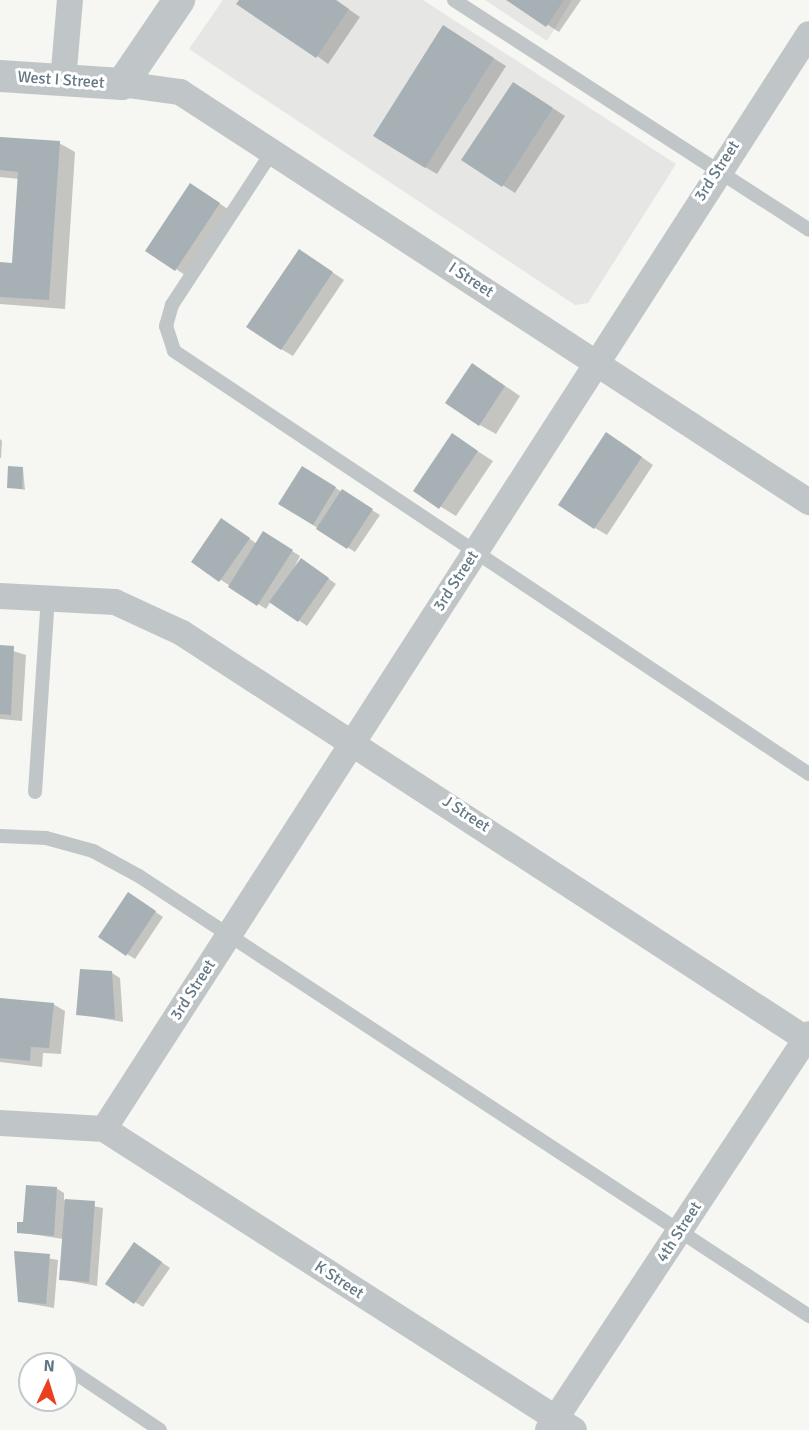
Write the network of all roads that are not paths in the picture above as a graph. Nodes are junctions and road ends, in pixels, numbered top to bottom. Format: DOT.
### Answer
graph roads {
  1 [pos="70,0"];
  2 [pos="179,0"];
  3 [pos="455,0"];
  4 [pos="809,34"];
  5 [pos="0,76"];
  6 [pos="63,81"];
  7 [pos="122,84"];
  8 [pos="272,152"];
  9 [pos="718,169"];
  10 [pos="809,230"];
  11 [pos="595,360"];
  12 [pos="809,502"];
  13 [pos="475,552"];
  14 [pos="0,596"];
  15 [pos="48,598"];
  16 [pos="353,740"];
  17 [pos="809,774"];
  18 [pos="35,792"];
  19 [pos="0,836"];
  20 [pos="229,934"];
  21 [pos="808,1038"];
  22 [pos="0,1123"];
  23 [pos="104,1129"];
  24 [pos="680,1231"];
  25 [pos="809,1316"];
  26 [pos="78,1375"];
  27 [pos="560,1426"];
  28 [pos="160,1430"];
  1 -- 6 [label="street"];
  2 -- 7 [label="street"];
  3 -- 9 [label="lane"];
  4 -- 9 [label="street, 3rd Street"];
  5 -- 6 [label="street, West I Street"];
  6 -- 7 [label="street, West I Street"];
  7 -- 8 [label="street, I Street"];
  8 -- 11 [label="street, I Street"];
  8 -- 13 [label="lane"];
  9 -- 10 [label="lane"];
  9 -- 11 [label="street, 3rd Street"];
  11 -- 12 [label="street, I Street"];
  11 -- 13 [label="street, 3rd Street"];
  13 -- 16 [label="street, 3rd Street"];
  13 -- 17 [label="lane"];
  14 -- 15 [label="street"];
  15 -- 16 [label="street, J Street"];
  15 -- 18 [label="lane"];
  16 -- 20 [label="street, 3rd Street"];
  16 -- 21 [label="street, J Street"];
  19 -- 20 [label="lane"];
  20 -- 23 [label="street, 3rd Street"];
  20 -- 24 [label="lane"];
  21 -- 24 [label="street, 4th Street"];
  22 -- 23 [label="street"];
  23 -- 27 [label="street, K Street"];
  24 -- 25 [label="lane"];
  24 -- 27 [label="street, 4th Street"];
  26 -- 28 [label="lane"];
}
